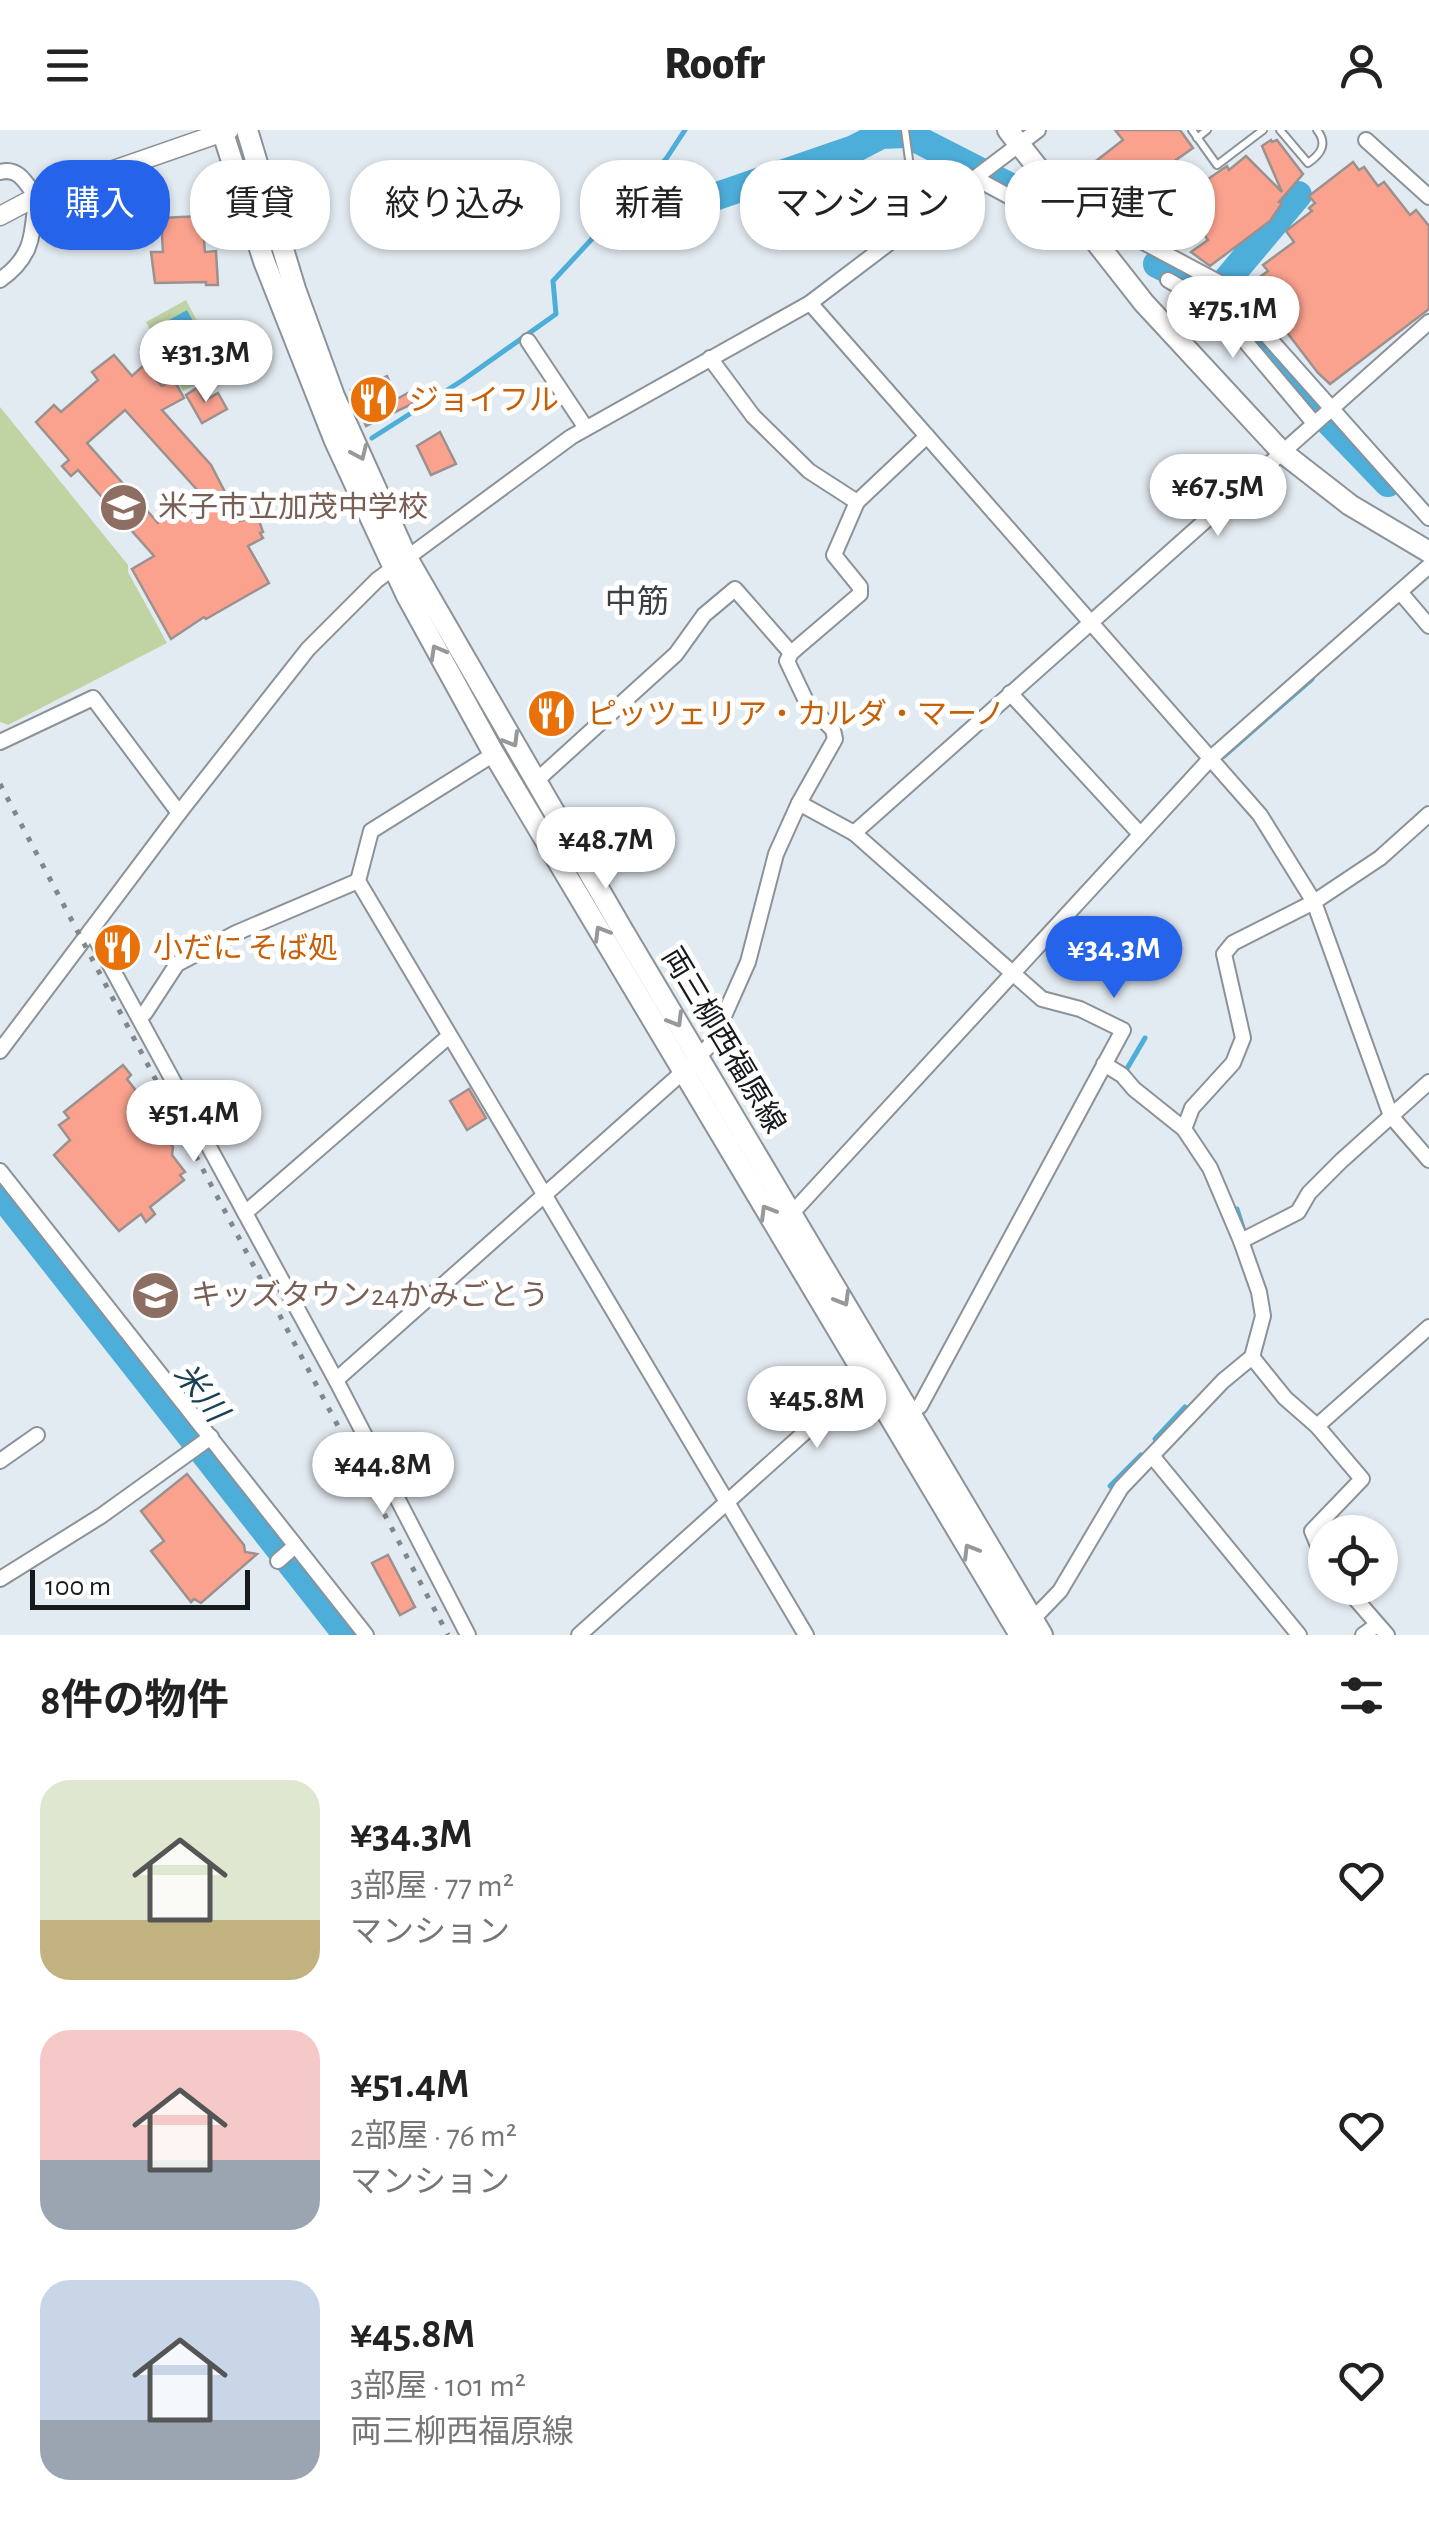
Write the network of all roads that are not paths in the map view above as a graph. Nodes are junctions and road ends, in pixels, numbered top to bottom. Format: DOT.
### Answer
graph roads {
  1 [pos="247,130"];
  2 [pos="905,130"];
  3 [pos="1038,130"];
  4 [pos="1192,130"];
  5 [pos="1207,130"];
  6 [pos="1264,130"];
  7 [pos="1280,130"];
  8 [pos="1317,130"];
  9 [pos="225,131"];
  10 [pos="1014,138"];
  11 [pos="1197,138"];
  12 [pos="1366,140"];
  13 [pos="142,160"];
  14 [pos="909,160"];
  15 [pos="985,170"];
  16 [pos="0,172"];
  17 [pos="30,189"];
  18 [pos="1429,197"];
  19 [pos="30,200"];
  20 [pos="0,216"];
  21 [pos="30,242"];
  22 [pos="881,250"];
  23 [pos="1159,250"];
  24 [pos="0,280"];
  25 [pos="1168,280"];
  26 [pos="810,302"];
  27 [pos="1429,322"];
  28 [pos="528,341"];
  29 [pos="710,358"];
  30 [pos="1330,408"];
  31 [pos="1316,422"];
  32 [pos="586,428"];
  33 [pos="927,436"];
  34 [pos="1282,452"];
  35 [pos="857,502"];
  36 [pos="1429,518"];
  37 [pos="1429,552"];
  38 [pos="400,563"];
  39 [pos="1429,566"];
  40 [pos="1400,592"];
  41 [pos="1091,624"];
  42 [pos="1429,626"];
  43 [pos="791,653"];
  44 [pos="1010,692"];
  45 [pos="0,742"];
  46 [pos="494,754"];
  47 [pos="1210,758"];
  48 [pos="536,781"];
  49 [pos="799,803"];
  50 [pos="179,813"];
  51 [pos="1429,814"];
  52 [pos="854,833"];
  53 [pos="1140,834"];
  54 [pos="358,881"];
  55 [pos="1314,902"];
  56 [pos="91,930"];
  57 [pos="1016,973"];
  58 [pos="139,1017"];
  59 [pos="448,1037"];
  60 [pos="0,1051"];
  61 [pos="692,1064"];
  62 [pos="1104,1064"];
  63 [pos="1429,1082"];
  64 [pos="1391,1116"];
  65 [pos="1186,1124"];
  66 [pos="1429,1160"];
  67 [pos="0,1171"];
  68 [pos="543,1195"];
  69 [pos="245,1212"];
  70 [pos="793,1212"];
  71 [pos="1240,1241"];
  72 [pos="1429,1327"];
  73 [pos="1252,1356"];
  74 [pos="873,1372"];
  75 [pos="336,1380"];
  76 [pos="899,1416"];
  77 [pos="1318,1426"];
  78 [pos="37,1435"];
  79 [pos="209,1439"];
  80 [pos="1152,1457"];
  81 [pos="0,1462"];
  82 [pos="728,1502"];
  83 [pos="1327,1515"];
  84 [pos="292,1548"];
  85 [pos="278,1561"];
  86 [pos="0,1578"];
  87 [pos="1361,1605"];
  88 [pos="1382,1630"];
  89 [pos="1028,1631"];
  90 [pos="366,1635"];
  91 [pos="468,1635"];
  92 [pos="579,1635"];
  93 [pos="806,1635"];
  94 [pos="1300,1635"];
  95 [pos="1363,1635"];
  1 -- 38 [label="main road, 両三柳西福原線, one-way"];
  2 -- 14 [label="lane"];
  3 -- 10 [label="street"];
  4 -- 11 [label="lane"];
  5 -- 11 [label="lane"];
  6 -- 11 [label="lane"];
  7 -- 8 [label="lane"];
  9 -- 13 [label="street"];
  9 -- 38 [label="main road, 両三柳西福原線"];
  10 -- 15 [label="street"];
  10 -- 34 [label="main road"];
  12 -- 18 [label="street"];
  16 -- 17 [label="street"];
  19 -- 20 [label="street"];
  21 -- 24 [label="street"];
  22 -- 26 [label="street"];
  23 -- 30 [label="street"];
  25 -- 31 [label="street"];
  26 -- 29 [label="street"];
  26 -- 33 [label="street"];
  27 -- 30 [label="street"];
  28 -- 32 [label="street"];
  29 -- 32 [label="street"];
  29 -- 35 [label="street"];
  30 -- 31 [label="street"];
  30 -- 36 [label="street"];
  31 -- 34 [label="street"];
  32 -- 38 [label="street"];
  33 -- 35 [label="street"];
  33 -- 41 [label="street"];
  34 -- 37 [label="main road"];
  34 -- 41 [label="street"];
  35 -- 43 [label="street"];
  46 -- 38 [label="main road, 両三柳西福原線, one-way"];
  38 -- 48 [label="main road, 両三柳西福原線, one-way"];
  38 -- 50 [label="street"];
  39 -- 40 [label="street"];
  40 -- 42 [label="street"];
  40 -- 47 [label="street"];
  41 -- 44 [label="street"];
  41 -- 47 [label="street"];
  43 -- 48 [label="street"];
  43 -- 49 [label="street"];
  44 -- 52 [label="street"];
  44 -- 53 [label="street"];
  45 -- 50 [label="street"];
  46 -- 54 [label="street"];
  61 -- 46 [label="main road, 両三柳西福原線, one-way"];
  47 -- 53 [label="street"];
  47 -- 55 [label="street"];
  48 -- 61 [label="main road, 両三柳西福原線, one-way"];
  49 -- 52 [label="street"];
  49 -- 61 [label="street"];
  50 -- 56 [label="street"];
  51 -- 55 [label="street"];
  52 -- 57 [label="street"];
  53 -- 57 [label="street"];
  54 -- 58 [label="street"];
  54 -- 59 [label="street"];
  55 -- 64 [label="street"];
  55 -- 65 [label="street"];
  56 -- 58 [label="street"];
  56 -- 60 [label="street"];
  57 -- 62 [label="street"];
  57 -- 70 [label="street"];
  58 -- 69 [label="street"];
  59 -- 68 [label="street"];
  59 -- 69 [label="street"];
  61 -- 68 [label="street"];
  61 -- 70 [label="main road, 両三柳西福原線"];
  74 -- 61 [label="main road, 両三柳西福原線, one-way"];
  62 -- 65 [label="street"];
  62 -- 76 [label="street"];
  63 -- 64 [label="street"];
  64 -- 66 [label="street"];
  64 -- 71 [label="street"];
  65 -- 71 [label="street"];
  67 -- 79 [label="street"];
  68 -- 75 [label="street"];
  68 -- 82 [label="street"];
  69 -- 75 [label="street"];
  70 -- 74 [label="main road, 両三柳西福原線, one-way"];
  71 -- 73 [label="street"];
  72 -- 77 [label="street"];
  73 -- 77 [label="street"];
  73 -- 80 [label="street"];
  74 -- 76 [label="main road, 両三柳西福原線"];
  74 -- 82 [label="street"];
  75 -- 91 [label="street"];
  76 -- 89 [label="main road, 両三柳西福原線"];
  77 -- 83 [label="street"];
  78 -- 81 [label="street"];
  79 -- 84 [label="street"];
  79 -- 86 [label="street"];
  80 -- 89 [label="street"];
  80 -- 94 [label="street"];
  82 -- 92 [label="street"];
  82 -- 93 [label="street"];
  84 -- 85 [label="street"];
  84 -- 90 [label="street"];
  87 -- 88 [label="street"];
  88 -- 95 [label="street"];
}
